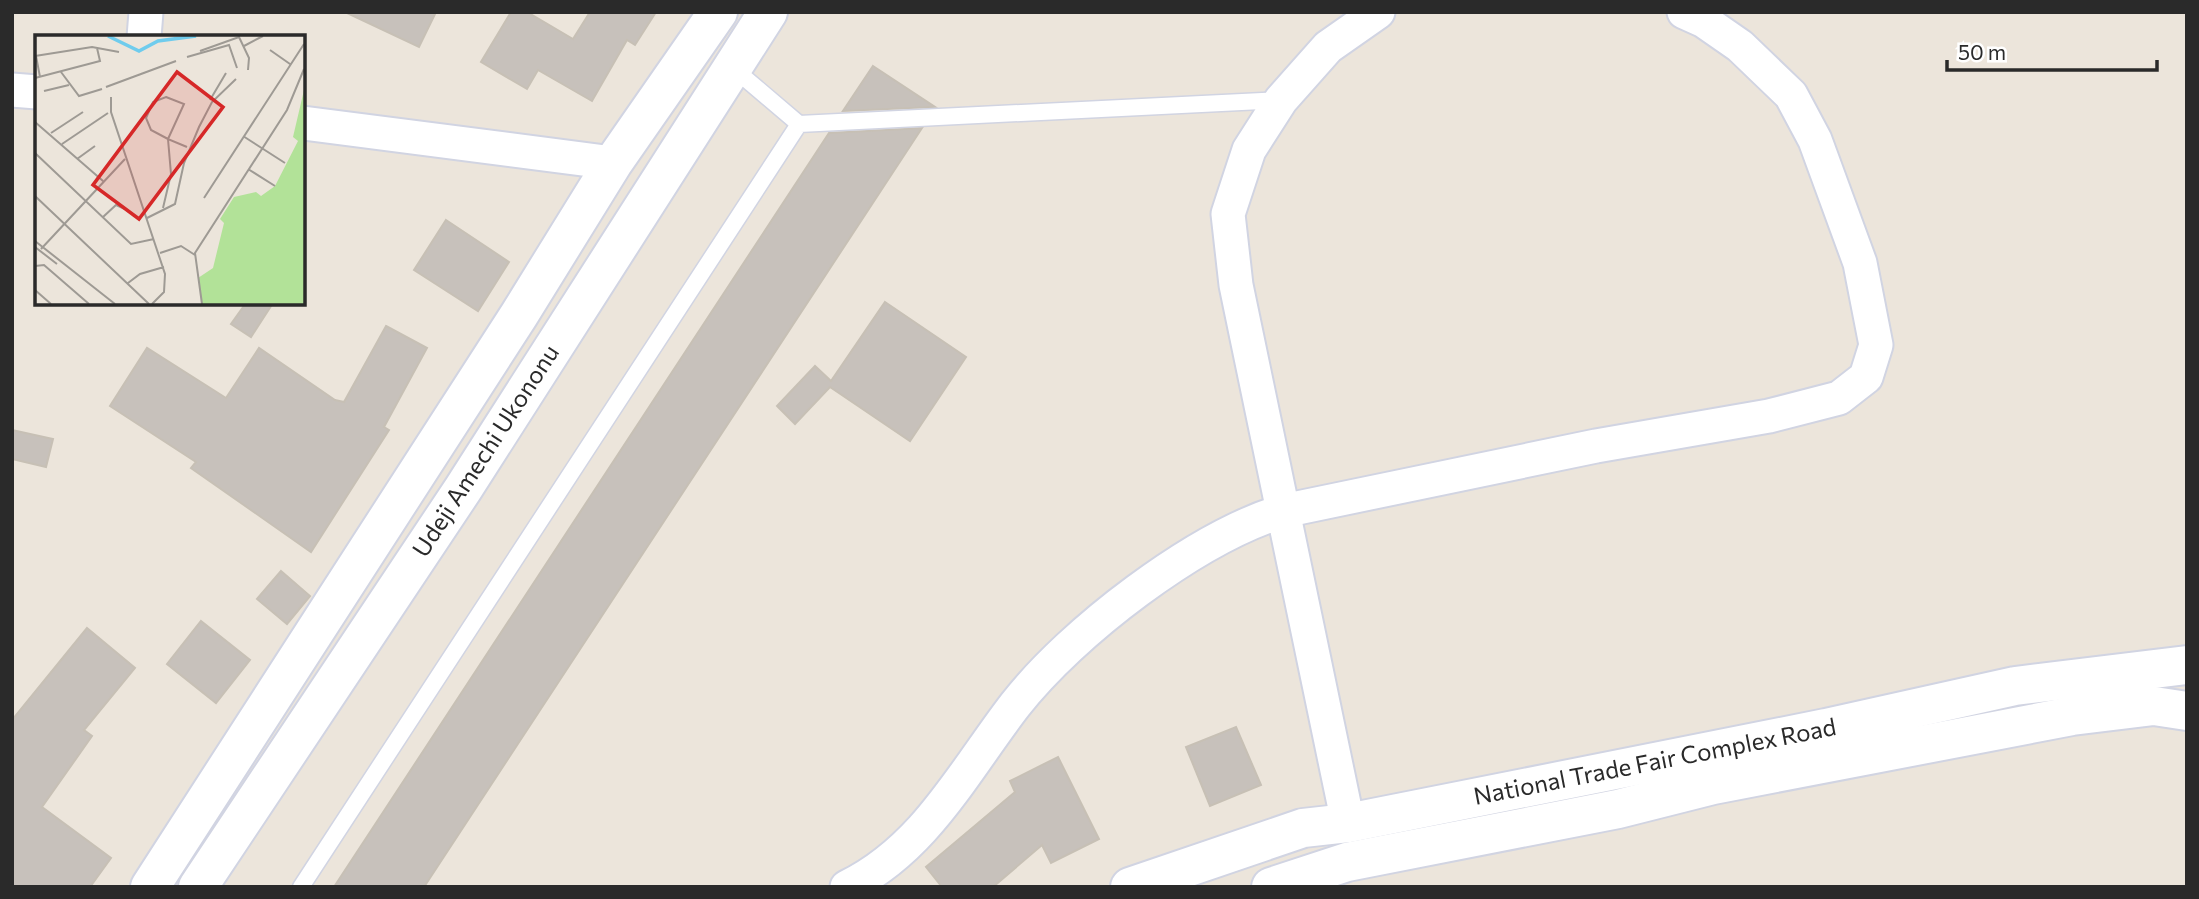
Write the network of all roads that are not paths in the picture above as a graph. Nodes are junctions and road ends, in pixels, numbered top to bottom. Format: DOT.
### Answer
graph roads {
  1 [pos="146,12"];
  2 [pos="718,12"];
  3 [pos="768,12"];
  4 [pos="1378,12"];
  5 [pos="1684,12"];
  6 [pos="144,35"];
  7 [pos="733,68"];
  8 [pos="12,90"];
  9 [pos="35,92"];
  10 [pos="1281,100"];
  11 [pos="304,123"];
  12 [pos="799,124"];
  13 [pos="613,163"];
  14 [pos="1283,511"];
  15 [pos="2187,665"];
  16 [pos="2187,711"];
  17 [pos="1348,823"];
  18 [pos="150,887"];
  19 [pos="198,887"];
  20 [pos="301,887"];
  21 [pos="847,887"];
  22 [pos="1130,887"];
  23 [pos="1271,887"];
  1 -- 6 [label="street"];
  2 -- 13 [label="main road, Udeji Amechi Ukononu"];
  3 -- 7 [label="main road, Udeji Amechi Ukononu"];
  4 -- 10 [label="street"];
  5 -- 14 [label="street"];
  7 -- 12 [label="lane"];
  7 -- 19 [label="main road, Udeji Amechi Ukononu"];
  8 -- 9 [label="street"];
  10 -- 12 [label="lane"];
  10 -- 14 [label="street"];
  11 -- 13 [label="street"];
  12 -- 20 [label="lane"];
  13 -- 18 [label="main road, Udeji Amechi Ukononu"];
  14 -- 17 [label="street"];
  14 -- 21 [label="street"];
  15 -- 17 [label="main road, National Trade Fair Complex Road"];
  16 -- 23 [label="main road, National Trade Fair Complex Road"];
  17 -- 22 [label="main road, National Trade Fair Complex Road"];
}
